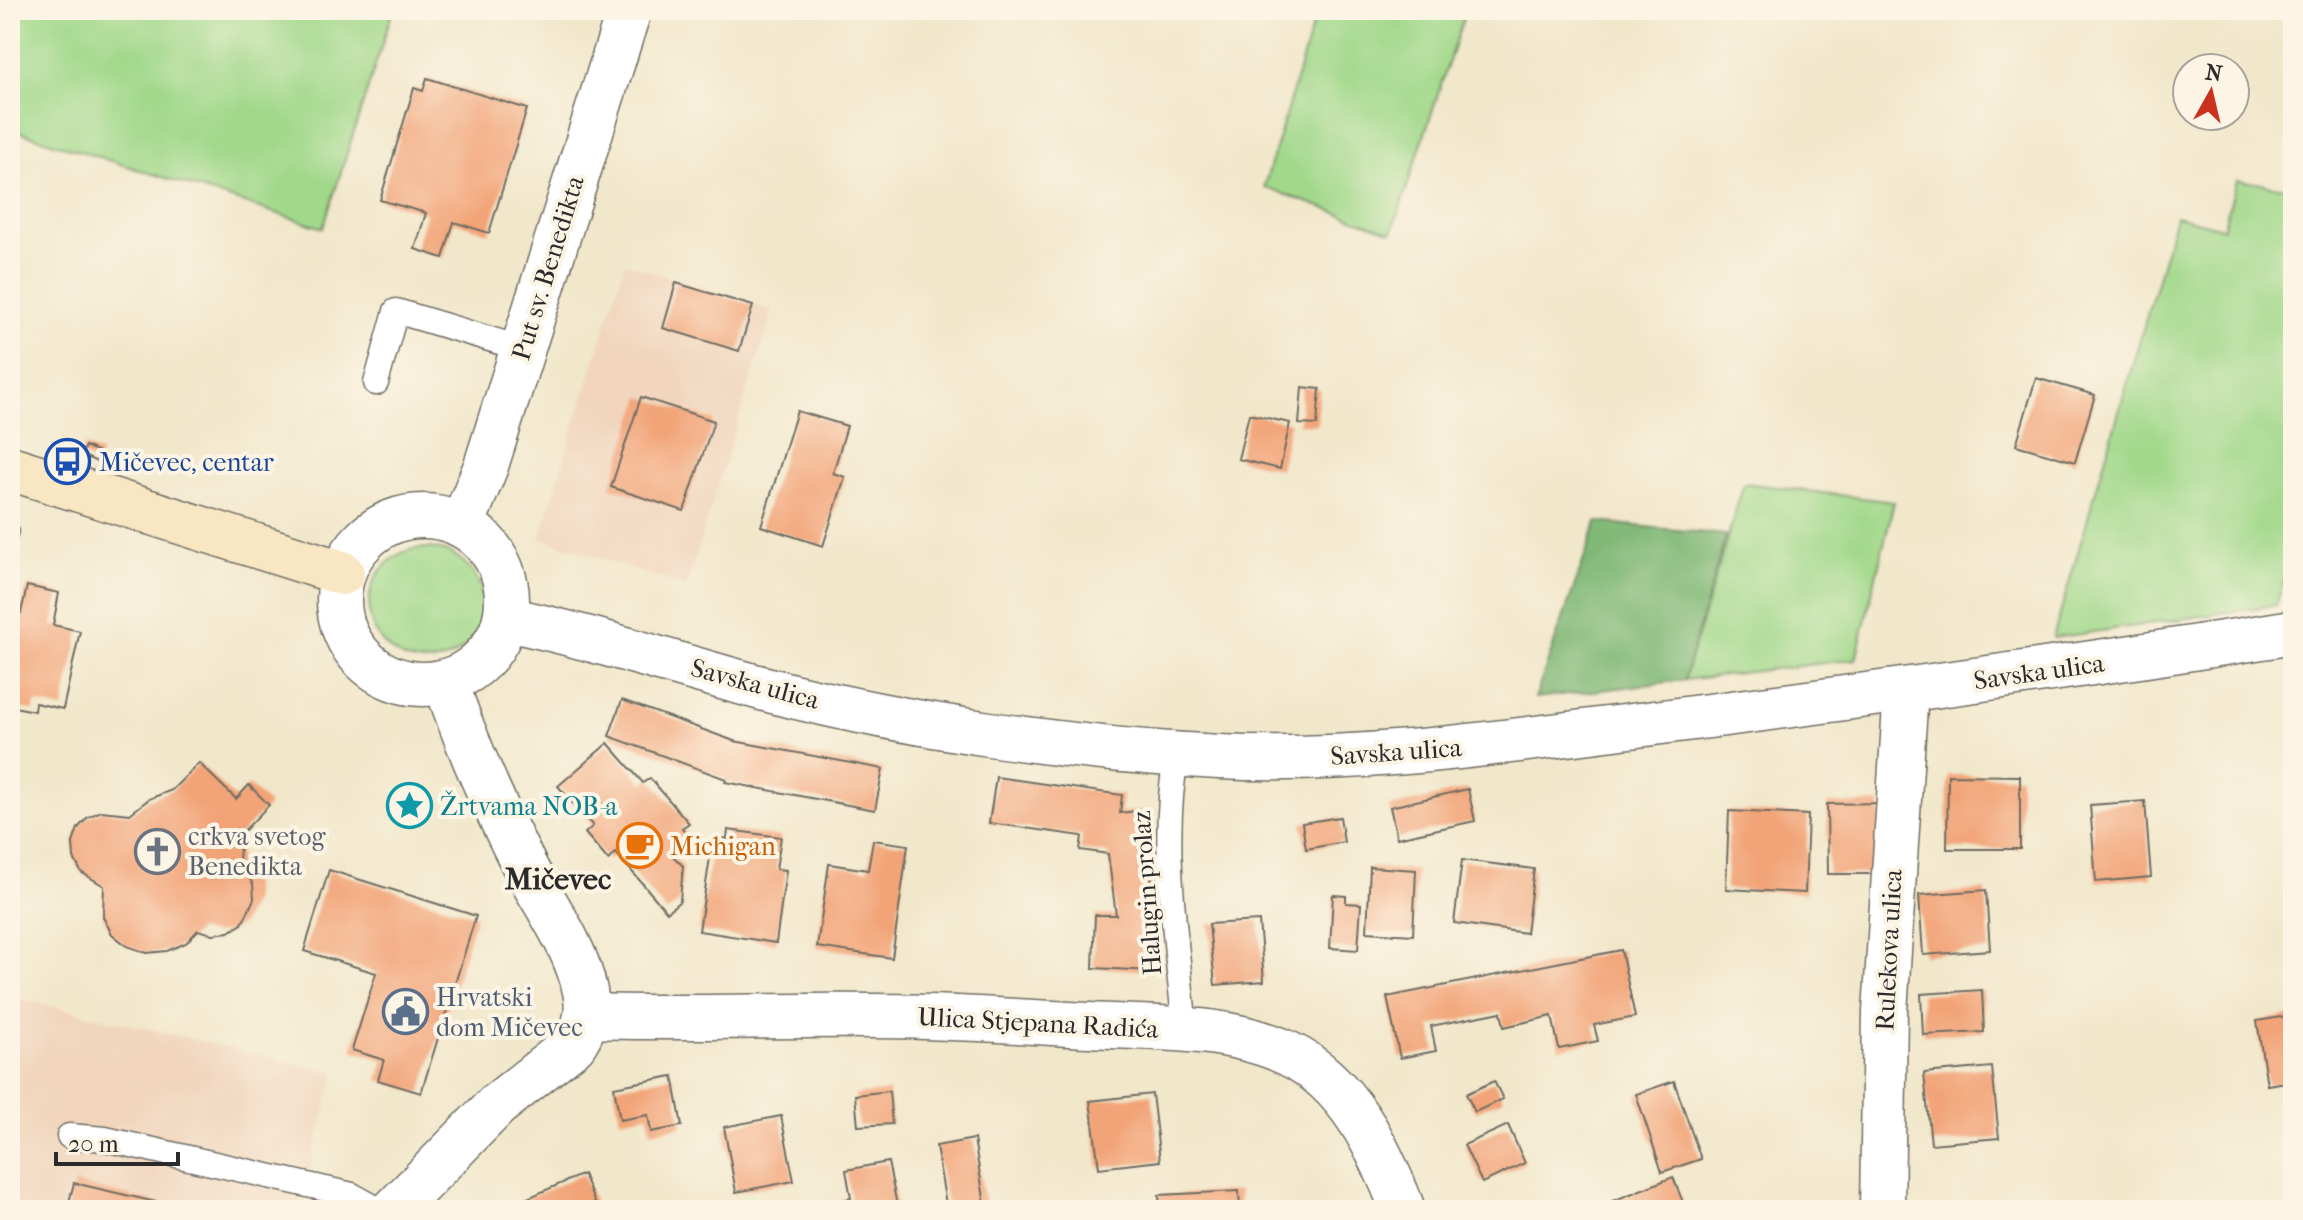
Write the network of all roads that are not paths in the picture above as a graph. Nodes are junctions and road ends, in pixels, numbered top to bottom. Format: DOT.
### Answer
graph roads {
  1 [pos="629,10"];
  2 [pos="523,349"];
  3 [pos="376,383"];
  4 [pos="10,468"];
  5 [pos="462,525"];
  6 [pos="342,573"];
  7 [pos="506,619"];
  8 [pos="2293,632"];
  9 [pos="446,682"];
  10 [pos="1906,691"];
  11 [pos="1177,753"];
  12 [pos="587,1016"];
  13 [pos="1185,1030"];
  14 [pos="69,1136"];
  15 [pos="379,1210"];
  16 [pos="394,1210"];
  17 [pos="1403,1210"];
  18 [pos="1882,1210"];
  1 -- 2 [label="street, Put sv. Benedikta"];
  2 -- 3 [label="lane"];
  2 -- 5 [label="street, Put sv. Benedikta"];
  4 -- 6 [label="main road"];
  5 -- 6 [label="street"];
  5 -- 7 [label="street"];
  6 -- 9 [label="street"];
  7 -- 9 [label="street"];
  7 -- 11 [label="street, Savska ulica"];
  8 -- 10 [label="street, Savska ulica"];
  9 -- 12 [label="street"];
  10 -- 11 [label="street, Savska ulica"];
  10 -- 18 [label="street, Rulekova ulica"];
  11 -- 13 [label="lane, Halugin prolaz"];
  12 -- 13 [label="street, Ulica Stjepana Radića"];
  12 -- 16 [label="street"];
  13 -- 17 [label="street, Ulica Stjepana Radića"];
  14 -- 15 [label="lane"];
}
